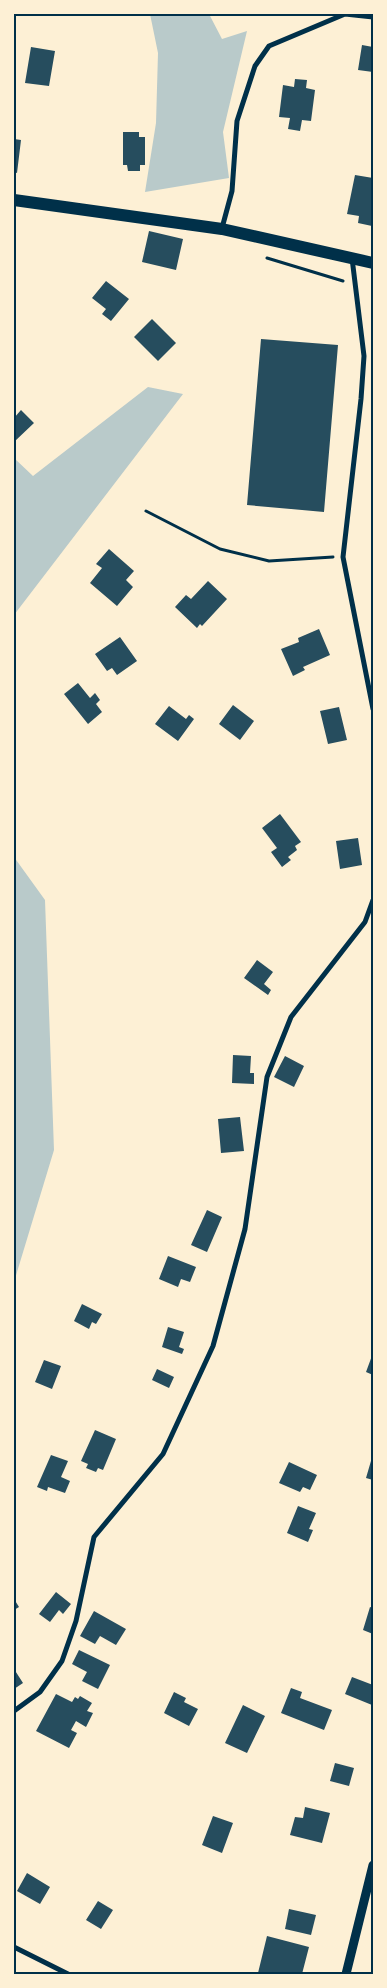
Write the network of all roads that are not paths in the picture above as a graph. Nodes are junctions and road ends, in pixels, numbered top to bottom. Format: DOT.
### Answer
graph roads {
  1 [pos="373,17"];
  2 [pos="14,200"];
  3 [pos="222,229"];
  4 [pos="352,258"];
  5 [pos="373,263"];
  6 [pos="373,709"];
  7 [pos="373,900"];
  8 [pos="14,1711"];
  9 [pos="373,1865"];
  10 [pos="14,1947"];
  11 [pos="68,1974"];
  12 [pos="346,1974"];
  1 -- 3 [label="street"];
  2 -- 3 [label="main road"];
  3 -- 4 [label="main road"];
  4 -- 5 [label="main road"];
  4 -- 6 [label="street"];
  7 -- 8 [label="street"];
  9 -- 12 [label="street"];
  10 -- 11 [label="street"];
}
